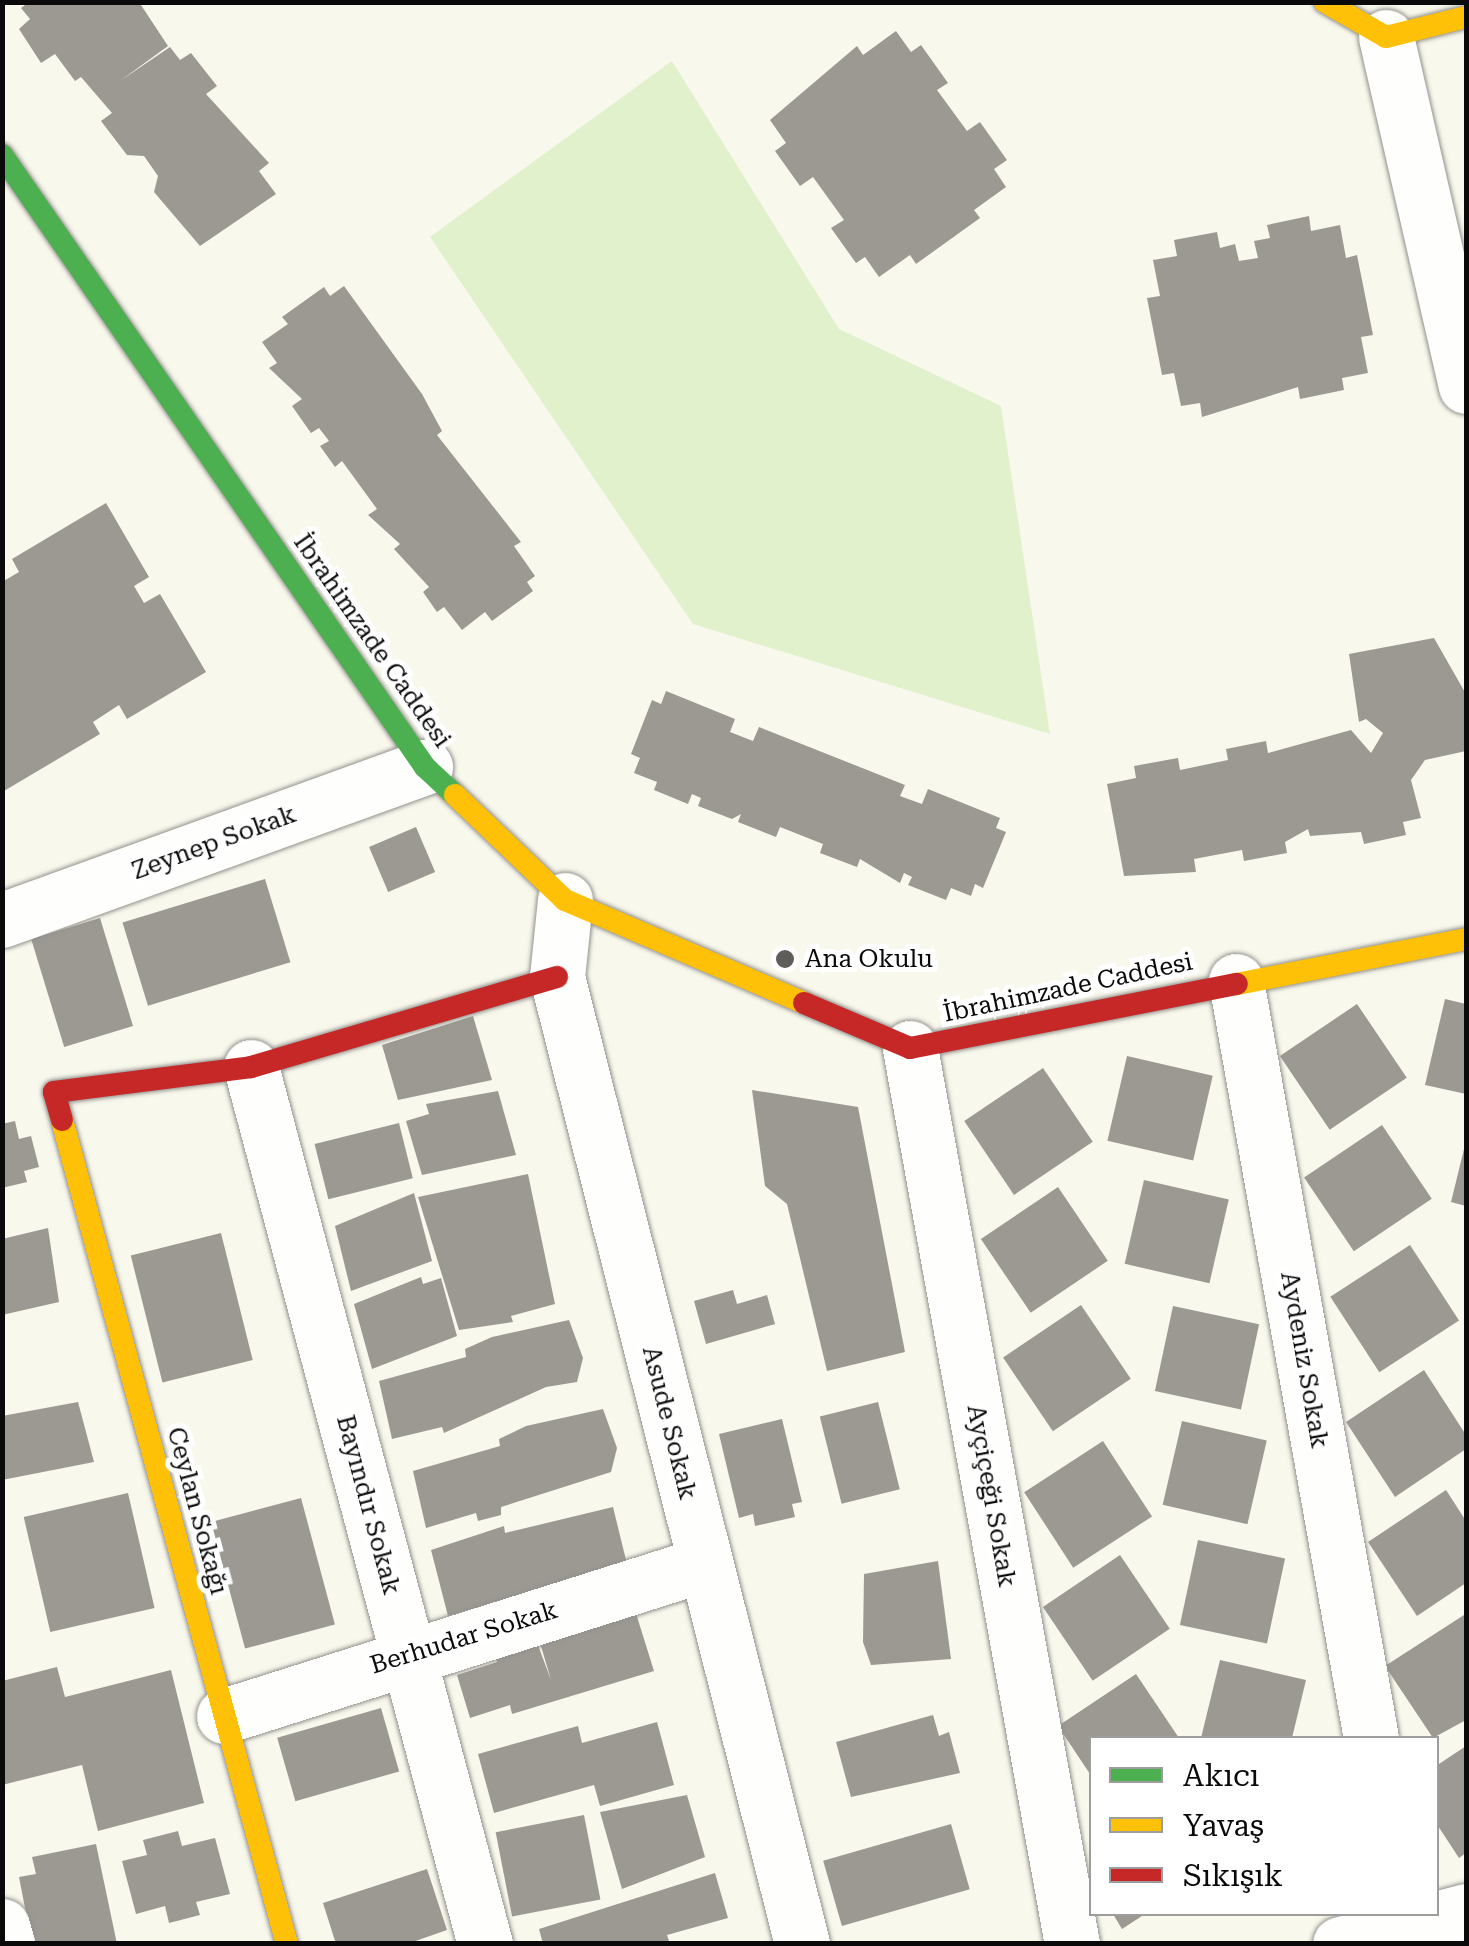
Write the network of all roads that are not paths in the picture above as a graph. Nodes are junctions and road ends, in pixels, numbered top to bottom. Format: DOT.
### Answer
graph roads {
  1 [pos="1325,2"];
  2 [pos="1466,17"];
  3 [pos="1386,37"];
  4 [pos="2,155"];
  5 [pos="1466,386"];
  6 [pos="425,767"];
  7 [pos="565,900"];
  8 [pos="2,920"];
  9 [pos="1466,939"];
  10 [pos="557,978"];
  11 [pos="1236,981"];
  12 [pos="910,1048"];
  13 [pos="251,1067"];
  14 [pos="704,1564"];
  15 [pos="408,1655"];
  16 [pos="224,1716"];
  17 [pos="1371,1736"];
  18 [pos="1466,1912"];
  19 [pos="2,1926"];
  20 [pos="1405,1928"];
  21 [pos="6,1944"];
  22 [pos="287,1944"];
  23 [pos="484,1944"];
  24 [pos="802,1944"];
  25 [pos="1072,1944"];
  26 [pos="1340,1944"];
  1 -- 3 [label="main road"];
  2 -- 3 [label="main road"];
  3 -- 5 [label="street"];
  4 -- 6 [label="main road, İbrahimzade Caddesi"];
  6 -- 7 [label="main road, İbrahimzade Caddesi"];
  6 -- 8 [label="street, Zeynep Sokak"];
  7 -- 10 [label="street, Asude Sokak"];
  7 -- 12 [label="main road, İbrahimzade Caddesi"];
  9 -- 11 [label="main road, İbrahimzade Caddesi"];
  10 -- 13 [label="main road"];
  10 -- 14 [label="street, Asude Sokak"];
  11 -- 12 [label="main road, İbrahimzade Caddesi"];
  11 -- 17 [label="street, Aydeniz Sokak"];
  12 -- 25 [label="street, Ayçiçeği Sokak"];
  13 -- 15 [label="street, Bayındır Sokak"];
  13 -- 16 [label="main road, Ceylan Sokağı"];
  14 -- 15 [label="street, Berhudar Sokak"];
  14 -- 24 [label="street, Asude Sokak"];
  15 -- 16 [label="street, Berhudar Sokak"];
  15 -- 23 [label="street, Bayındır Sokak"];
  16 -- 22 [label="main road, Ceylan Sokağı"];
  18 -- 20 [label="street"];
  19 -- 21 [label="street"];
  20 -- 26 [label="street"];
}
